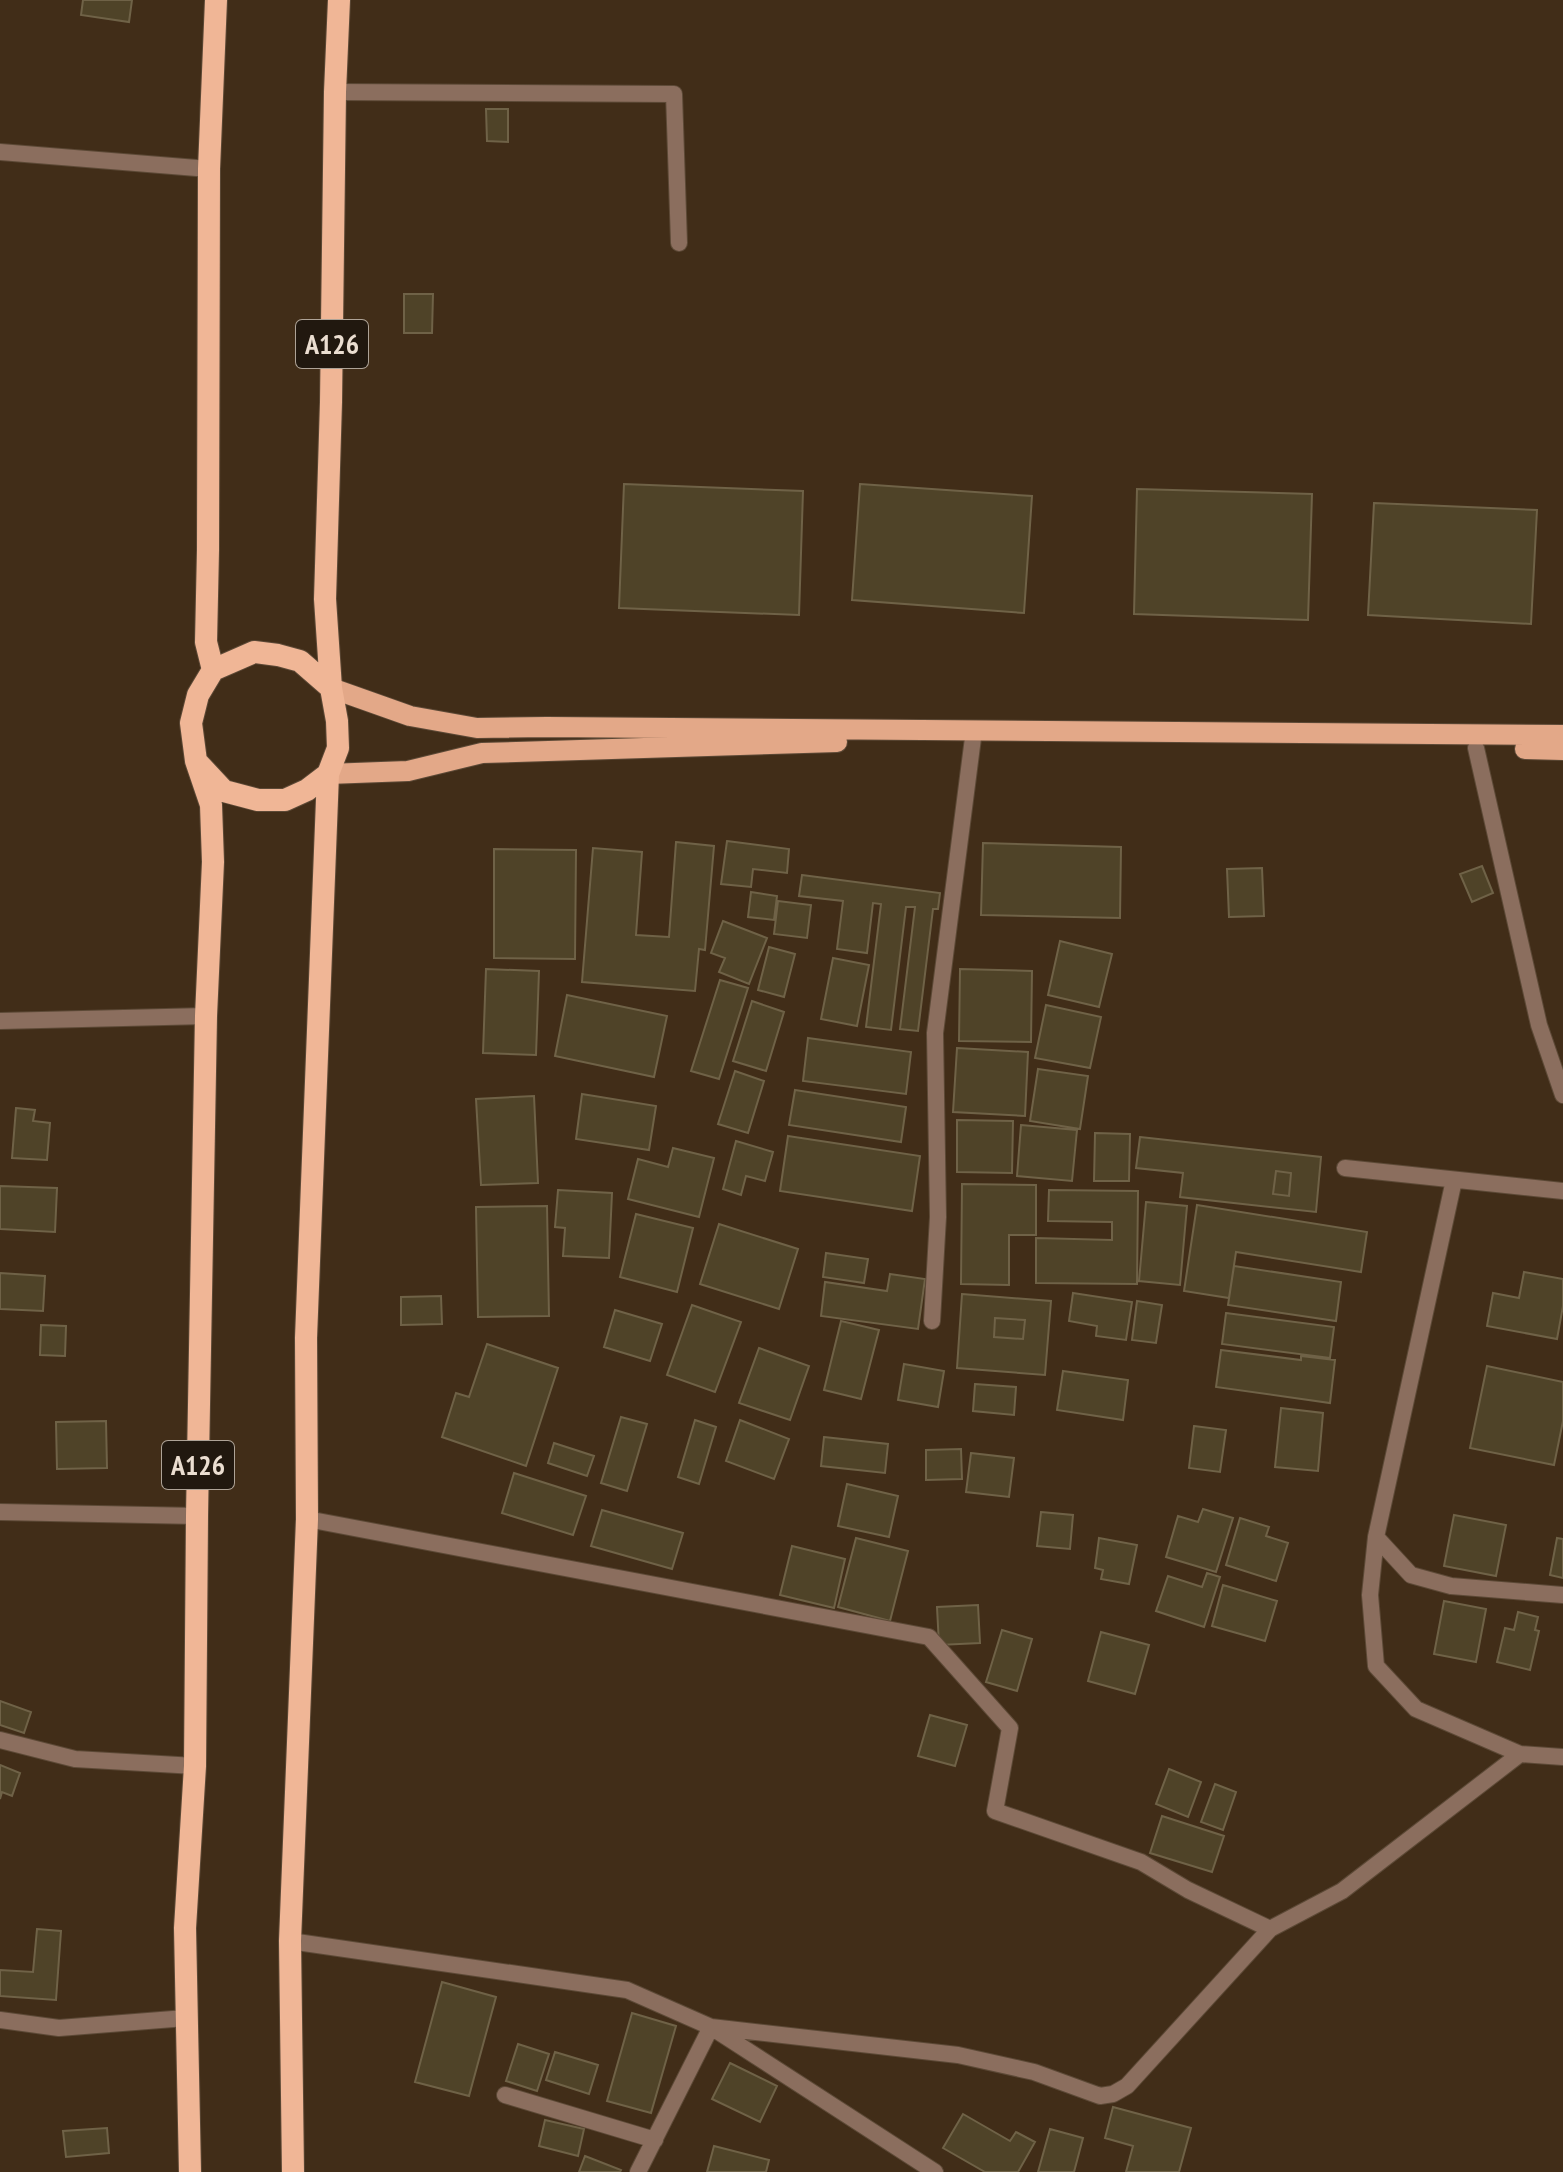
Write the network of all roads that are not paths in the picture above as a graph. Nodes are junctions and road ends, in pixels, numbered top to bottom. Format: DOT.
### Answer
graph roads {
  1 [pos="216,0"];
  2 [pos="339,0"];
  3 [pos="335,92"];
  4 [pos="0,152"];
  5 [pos="209,169"];
  6 [pos="679,243"];
  7 [pos="213,670"];
  8 [pos="331,688"];
  9 [pos="1563,735"];
  10 [pos="973,738"];
  11 [pos="1476,748"];
  12 [pos="1563,750"];
  13 [pos="196,761"];
  14 [pos="328,774"];
  15 [pos="206,1016"];
  16 [pos="0,1021"];
  17 [pos="1563,1095"];
  18 [pos="1345,1168"];
  19 [pos="1454,1180"];
  20 [pos="1563,1191"];
  21 [pos="932,1321"];
  22 [pos="0,1512"];
  23 [pos="197,1516"];
  24 [pos="307,1519"];
  25 [pos="1376,1537"];
  26 [pos="1563,1595"];
  27 [pos="0,1740"];
  28 [pos="1520,1754"];
  29 [pos="1563,1757"];
  30 [pos="195,1766"];
  31 [pos="1270,1929"];
  32 [pos="290,1941"];
  33 [pos="186,2018"];
  34 [pos="0,2020"];
  35 [pos="711,2027"];
  36 [pos="505,2095"];
  37 [pos="655,2140"];
  38 [pos="190,2172"];
  39 [pos="293,2172"];
  40 [pos="638,2172"];
  41 [pos="935,2172"];
  1 -- 5 [label="highway"];
  2 -- 3 [label="highway, A126"];
  3 -- 6 [label="street"];
  3 -- 8 [label="highway, A126"];
  4 -- 5 [label="street"];
  5 -- 7 [label="highway"];
  7 -- 8 [label="highway"];
  7 -- 13 [label="highway, A126"];
  8 -- 9 [label="main road"];
  8 -- 14 [label="highway, A126"];
  10 -- 11 [label="main road"];
  10 -- 14 [label="main road"];
  10 -- 21 [label="street"];
  11 -- 12 [label="main road"];
  11 -- 17 [label="street"];
  13 -- 14 [label="highway"];
  13 -- 15 [label="highway, A126"];
  14 -- 24 [label="highway, A126"];
  15 -- 16 [label="street"];
  15 -- 23 [label="highway, A126"];
  18 -- 19 [label="street"];
  19 -- 20 [label="street"];
  19 -- 25 [label="street"];
  22 -- 23 [label="street"];
  23 -- 30 [label="highway, A126"];
  24 -- 31 [label="street"];
  24 -- 32 [label="highway, A126"];
  25 -- 26 [label="street"];
  25 -- 28 [label="street"];
  27 -- 30 [label="street"];
  28 -- 29 [label="street"];
  28 -- 31 [label="street"];
  30 -- 33 [label="highway, A126"];
  31 -- 35 [label="street"];
  32 -- 35 [label="street"];
  32 -- 39 [label="highway, A126"];
  33 -- 34 [label="street"];
  33 -- 38 [label="highway, A126"];
  35 -- 37 [label="street"];
  35 -- 41 [label="street"];
  36 -- 37 [label="street"];
  37 -- 40 [label="street"];
}
